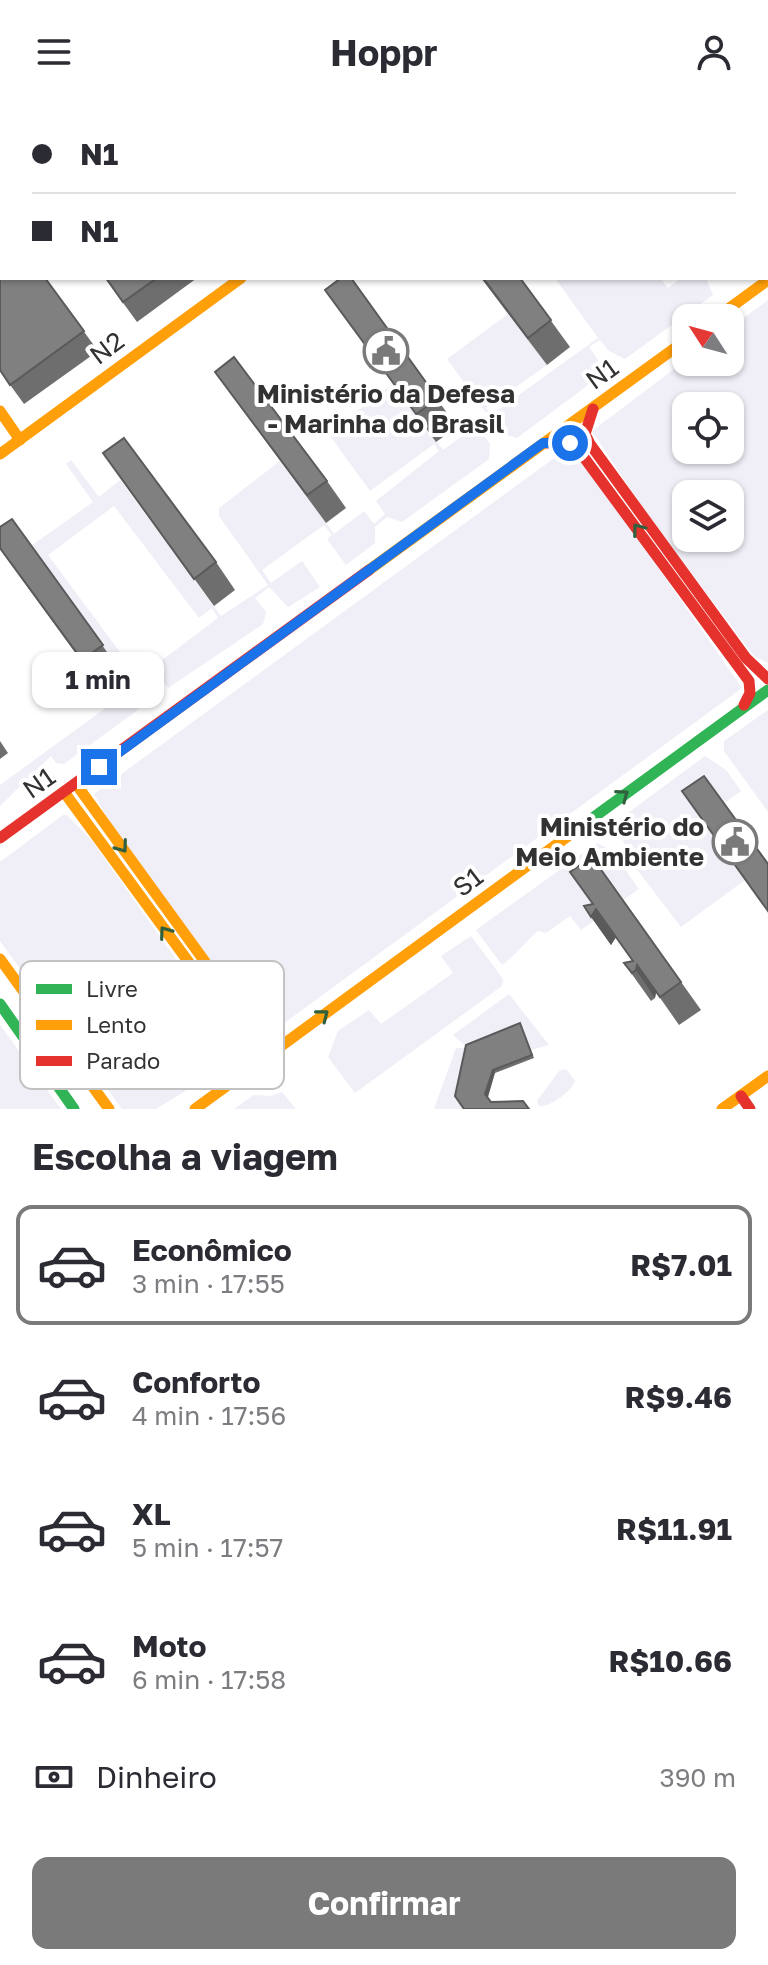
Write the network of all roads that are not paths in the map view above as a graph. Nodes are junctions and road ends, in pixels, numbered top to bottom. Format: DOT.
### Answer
graph roads {
  1 [pos="238,280"];
  2 [pos="768,280"];
  3 [pos="735,304"];
  4 [pos="672,350"];
  5 [pos="593,409"];
  6 [pos="0,411"];
  7 [pos="20,440"];
  8 [pos="543,443"];
  9 [pos="0,454"];
  10 [pos="768,679"];
  11 [pos="768,690"];
  12 [pos="742,709"];
  13 [pos="76,784"];
  14 [pos="64,792"];
  15 [pos="0,838"];
  16 [pos="0,959"];
  17 [pos="188,961"];
  18 [pos="204,961"];
  19 [pos="20,987"];
  20 [pos="0,1004"];
  21 [pos="20,1032"];
  22 [pos="284,1045"];
  23 [pos="768,1076"];
  24 [pos="60,1089"];
  25 [pos="94,1089"];
  26 [pos="224,1089"];
  27 [pos="741,1096"];
  28 [pos="74,1109"];
  29 [pos="109,1109"];
  30 [pos="195,1109"];
  31 [pos="722,1109"];
  32 [pos="750,1109"];
  1 -- 7 [label="main road, N2"];
  2 -- 3 [label="main road"];
  4 -- 5 [label="main road, N1"];
  5 -- 8 [label="main road, N1"];
  5 -- 10 [label="main road"];
  6 -- 7 [label="main road"];
  7 -- 9 [label="main road, N2"];
  12 -- 8 [label="main road, one-way"];
  8 -- 13 [label="main road, N1"];
  11 -- 12 [label="main road, S1"];
  22 -- 12 [label="main road, S1, one-way"];
  13 -- 14 [label="main road, N1"];
  13 -- 18 [label="main road, one-way"];
  14 -- 15 [label="main road, N1"];
  17 -- 14 [label="main road, one-way"];
  16 -- 19 [label="main road"];
  20 -- 21 [label="main road"];
  23 -- 27 [label="main road"];
  24 -- 28 [label="main road"];
  25 -- 29 [label="main road"];
  26 -- 30 [label="main road, S1"];
  27 -- 31 [label="main road"];
  27 -- 32 [label="main road"];
}
